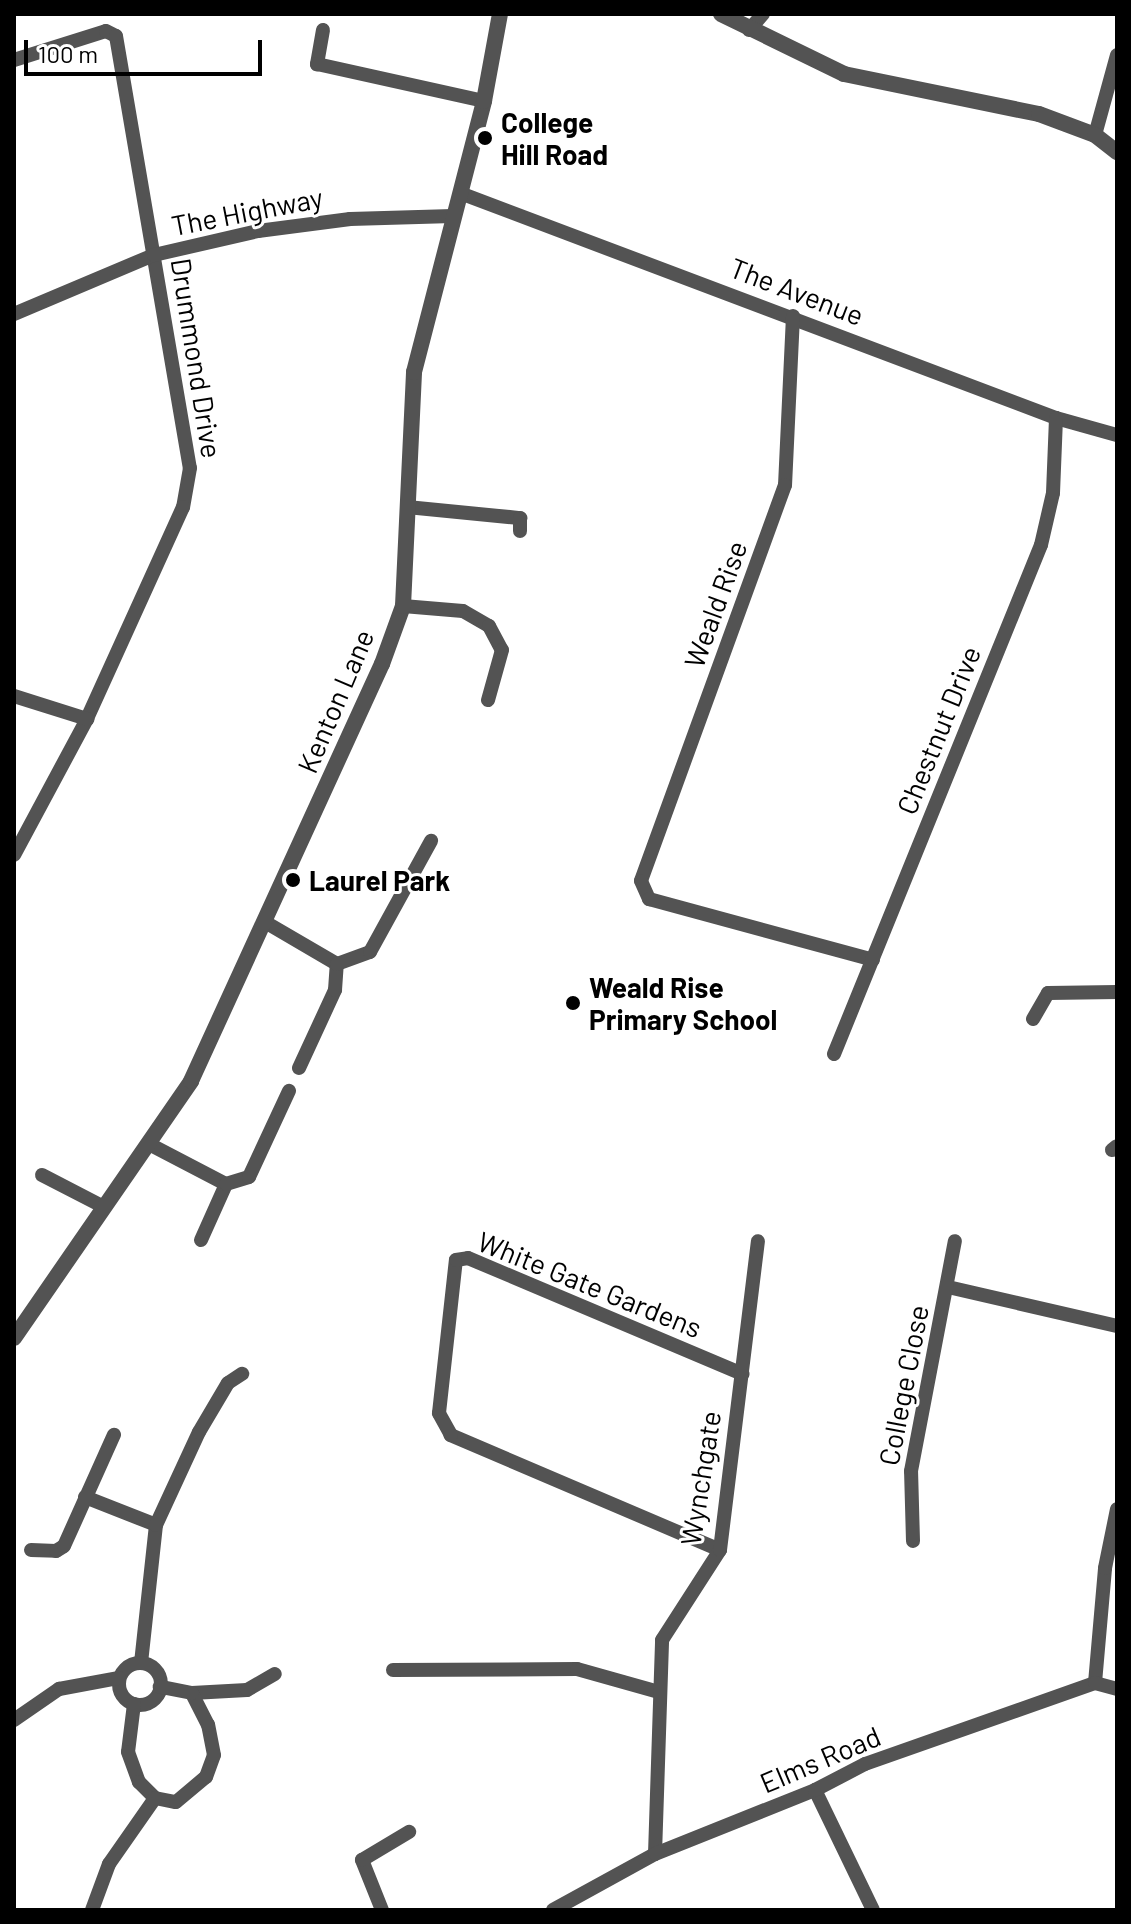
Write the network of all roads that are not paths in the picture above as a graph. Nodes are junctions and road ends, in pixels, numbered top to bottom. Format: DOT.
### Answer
graph roads {
  1 [pos="500,14"];
  2 [pos="721,14"];
  3 [pos="763,14"];
  4 [pos="323,30"];
  5 [pos="749,30"];
  6 [pos="1117,55"];
  7 [pos="14,60"];
  8 [pos="484,101"];
  9 [pos="1095,135"];
  10 [pos="1117,152"];
  11 [pos="460,193"];
  12 [pos="453,216"];
  13 [pos="154,255"];
  14 [pos="14,314"];
  15 [pos="793,316"];
  16 [pos="1056,418"];
  17 [pos="1117,435"];
  18 [pos="407,507"];
  19 [pos="520,531"];
  20 [pos="403,606"];
  21 [pos="14,696"];
  22 [pos="488,700"];
  23 [pos="87,719"];
  24 [pos="431,841"];
  25 [pos="14,855"];
  26 [pos="265,922"];
  27 [pos="873,960"];
  28 [pos="337,964"];
  29 [pos="1117,992"];
  30 [pos="1033,1019"];
  31 [pos="834,1054"];
  32 [pos="299,1068"];
  33 [pos="289,1091"];
  34 [pos="149,1144"];
  35 [pos="42,1175"];
  36 [pos="226,1184"];
  37 [pos="104,1207"];
  38 [pos="201,1240"];
  39 [pos="758,1241"];
  40 [pos="955,1241"];
  41 [pos="948,1287"];
  42 [pos="1117,1326"];
  43 [pos="14,1338"];
  44 [pos="242,1374"];
  45 [pos="742,1374"];
  46 [pos="114,1435"];
  47 [pos="85,1497"];
  48 [pos="1117,1509"];
  49 [pos="156,1525"];
  50 [pos="913,1541"];
  51 [pos="31,1550"];
  52 [pos="720,1550"];
  53 [pos="141,1663"];
  54 [pos="393,1670"];
  55 [pos="275,1674"];
  56 [pos="119,1678"];
  57 [pos="1095,1683"];
  58 [pos="160,1687"];
  59 [pos="1117,1689"];
  60 [pos="659,1692"];
  61 [pos="192,1693"];
  62 [pos="134,1704"];
  63 [pos="14,1720"];
  64 [pos="815,1790"];
  65 [pos="155,1798"];
  66 [pos="409,1832"];
  67 [pos="655,1854"];
  68 [pos="92,1910"];
  69 [pos="382,1910"];
  70 [pos="553,1910"];
  71 [pos="873,1910"];
  1 -- 8 [label="street, Kenton Lane"];
  2 -- 5 [label="street"];
  3 -- 5 [label="street"];
  4 -- 8 [label="street"];
  5 -- 9 [label="street"];
  6 -- 9 [label="street"];
  7 -- 13 [label="street, Drummond Drive"];
  8 -- 11 [label="street, Kenton Lane"];
  9 -- 10 [label="street"];
  11 -- 12 [label="street, Kenton Lane"];
  11 -- 15 [label="street, The Avenue"];
  12 -- 13 [label="street, The Highway"];
  12 -- 18 [label="street, Kenton Lane"];
  13 -- 14 [label="street, The Highway"];
  13 -- 23 [label="street, Drummond Drive"];
  15 -- 16 [label="street, The Avenue"];
  15 -- 27 [label="street, Weald Rise"];
  16 -- 17 [label="street, The Avenue"];
  16 -- 27 [label="street, Chestnut Drive"];
  18 -- 19 [label="street"];
  18 -- 20 [label="street, Kenton Lane"];
  20 -- 22 [label="street"];
  20 -- 26 [label="street, Kenton Lane"];
  21 -- 23 [label="street"];
  23 -- 25 [label="street, Drummond Drive"];
  24 -- 28 [label="street"];
  26 -- 28 [label="street"];
  26 -- 34 [label="street, Kenton Lane"];
  27 -- 31 [label="street, Chestnut Drive"];
  28 -- 32 [label="street"];
  29 -- 30 [label="street"];
  33 -- 36 [label="street"];
  34 -- 36 [label="street"];
  34 -- 37 [label="street, Kenton Lane"];
  35 -- 37 [label="street"];
  36 -- 38 [label="street"];
  37 -- 43 [label="street, Kenton Lane"];
  39 -- 45 [label="street, Wynchgate"];
  40 -- 41 [label="street, College Close"];
  41 -- 42 [label="street, College Close"];
  41 -- 50 [label="street, College Close"];
  44 -- 49 [label="street"];
  45 -- 52 [label="street, Wynchgate"];
  45 -- 52 [label="street, White Gate Gardens"];
  46 -- 47 [label="street"];
  47 -- 49 [label="street"];
  47 -- 51 [label="street"];
  48 -- 57 [label="street"];
  49 -- 53 [label="street"];
  52 -- 60 [label="street, Wynchgate"];
  53 -- 56 [label="street"];
  53 -- 58 [label="street"];
  54 -- 60 [label="street"];
  55 -- 61 [label="street"];
  56 -- 62 [label="street"];
  56 -- 63 [label="street"];
  57 -- 59 [label="street"];
  57 -- 64 [label="street, Elms Road"];
  58 -- 61 [label="street"];
  58 -- 62 [label="street"];
  60 -- 67 [label="street, Wynchgate"];
  61 -- 65 [label="street"];
  62 -- 65 [label="street"];
  64 -- 67 [label="street, Elms Road"];
  64 -- 71 [label="street"];
  65 -- 68 [label="street"];
  66 -- 69 [label="street"];
  67 -- 70 [label="street, Elms Road"];
}
